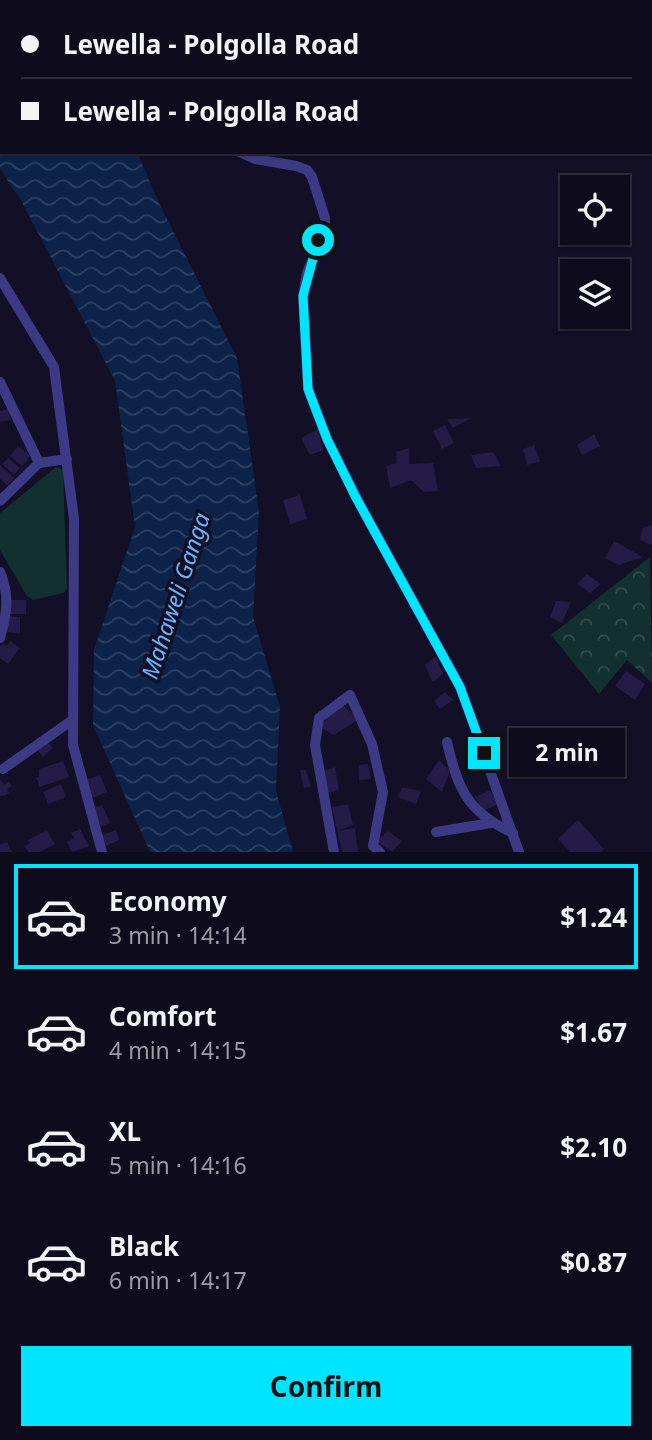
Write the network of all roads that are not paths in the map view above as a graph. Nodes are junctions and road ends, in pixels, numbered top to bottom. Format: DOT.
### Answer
graph roads {
  1 [pos="244,154"];
  2 [pos="0,278"];
  3 [pos="0,382"];
  4 [pos="67,459"];
  5 [pos="39,463"];
  6 [pos="0,501"];
  7 [pos="0,572"];
  8 [pos="0,638"];
  9 [pos="71,722"];
  10 [pos="447,742"];
  11 [pos="3,769"];
  12 [pos="491,823"];
  13 [pos="436,832"];
  14 [pos="513,833"];
  15 [pos="102,852"];
  16 [pos="334,852"];
  17 [pos="380,852"];
  18 [pos="519,852"];
  1 -- 14 [label="street"];
  2 -- 4 [label="street"];
  3 -- 5 [label="street"];
  4 -- 5 [label="street"];
  4 -- 9 [label="street"];
  5 -- 6 [label="street"];
  7 -- 8 [label="street"];
  9 -- 11 [label="street"];
  9 -- 15 [label="street"];
  10 -- 12 [label="street"];
  12 -- 13 [label="street"];
  12 -- 14 [label="street"];
  14 -- 18 [label="street"];
  16 -- 17 [label="street"];
}
